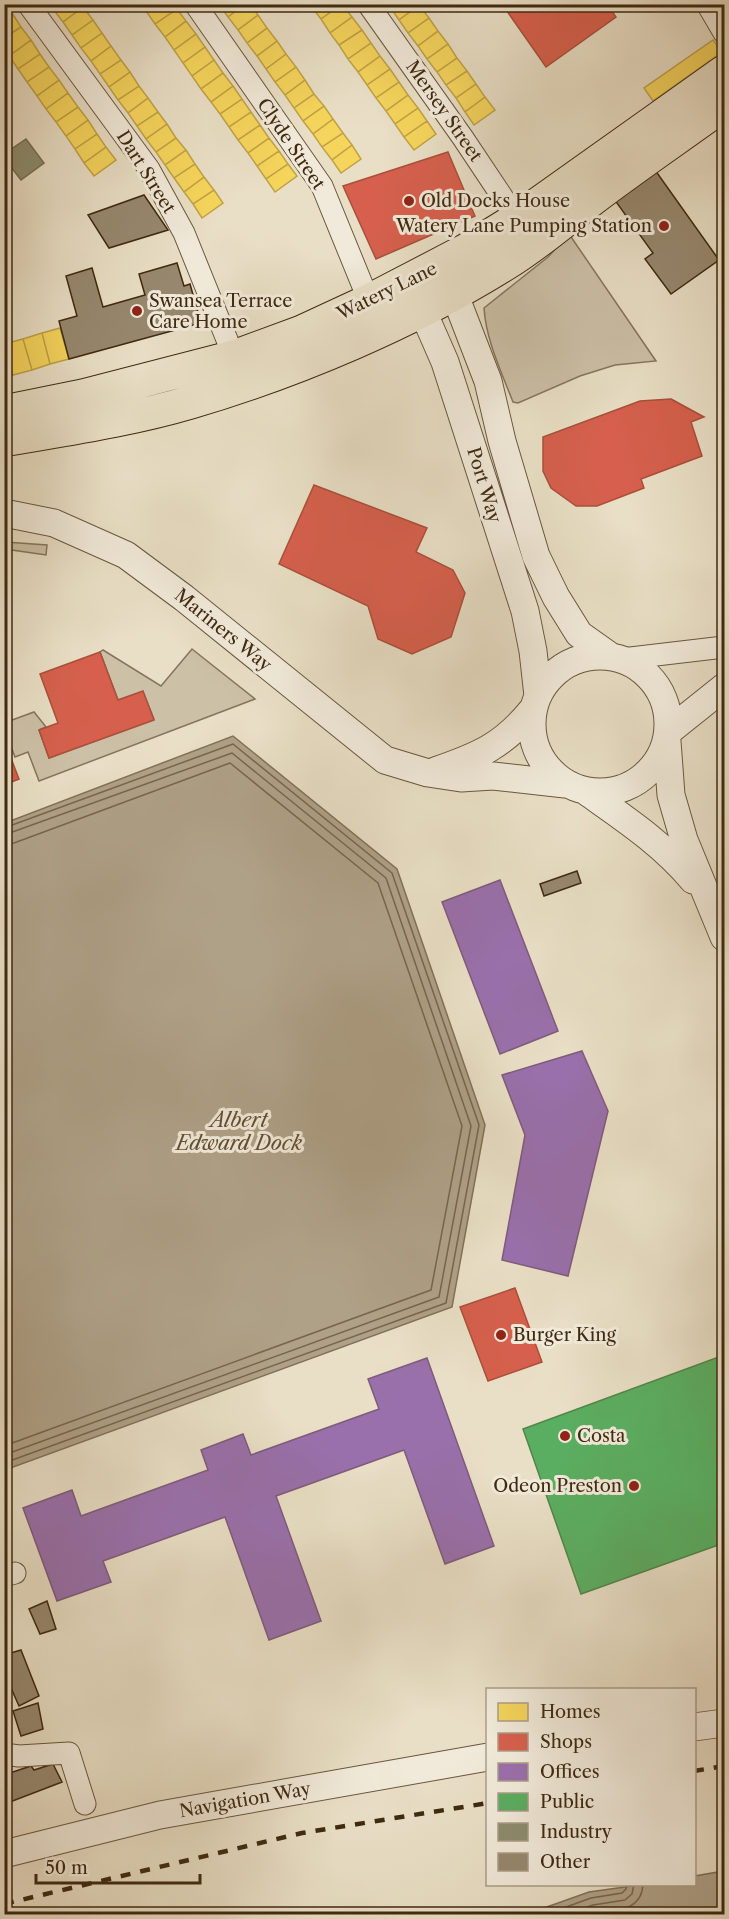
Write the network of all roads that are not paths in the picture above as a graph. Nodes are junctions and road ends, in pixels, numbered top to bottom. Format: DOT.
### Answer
graph roads {
  1 [pos="28,4"];
  2 [pos="195,4"];
  3 [pos="368,4"];
  4 [pos="707,4"];
  5 [pos="724,33"];
  6 [pos="724,72"];
  7 [pos="724,105"];
  8 [pos="517,219"];
  9 [pos="447,279"];
  10 [pos="416,295"];
  11 [pos="375,315"];
  12 [pos="234,357"];
  13 [pos="4,412"];
  14 [pos="4,440"];
  15 [pos="4,513"];
  16 [pos="724,647"];
  17 [pos="616,658"];
  18 [pos="724,687"];
  19 [pos="536,703"];
  20 [pos="668,736"];
  21 [pos="428,773"];
  22 [pos="576,788"];
  23 [pos="709,900"];
  24 [pos="724,937"];
  25 [pos="724,1723"];
  26 [pos="696,1728"];
  27 [pos="4,1754"];
  28 [pos="486,1757"];
  29 [pos="85,1804"];
  30 [pos="4,1854"];
  1 -- 12 [label="street, Dart Street"];
  2 -- 11 [label="street, Clyde Street"];
  3 -- 8 [label="street, Mersey Street"];
  4 -- 5 [label="street"];
  6 -- 8 [label="highway, Watery Lane"];
  7 -- 9 [label="highway, Watery Lane"];
  8 -- 9 [label="highway, Watery Lane"];
  9 -- 10 [label="highway, Watery Lane"];
  9 -- 17 [label="street, Port Way"];
  10 -- 11 [label="highway, Watery Lane"];
  10 -- 19 [label="street, Port Way"];
  11 -- 12 [label="highway, Watery Lane"];
  11 -- 14 [label="highway, Watery Lane"];
  12 -- 13 [label="highway, Watery Lane"];
  15 -- 21 [label="street, Mariners Way"];
  16 -- 17 [label="street"];
  17 -- 19 [label="street"];
  17 -- 20 [label="street"];
  18 -- 20 [label="street"];
  19 -- 21 [label="street"];
  19 -- 22 [label="street"];
  20 -- 22 [label="street"];
  20 -- 23 [label="street"];
  21 -- 22 [label="street, Mariners Way"];
  22 -- 23 [label="street"];
  23 -- 24 [label="street"];
  25 -- 26 [label="street"];
  27 -- 29 [label="street"];
  28 -- 30 [label="street, Navigation Way"];
}
